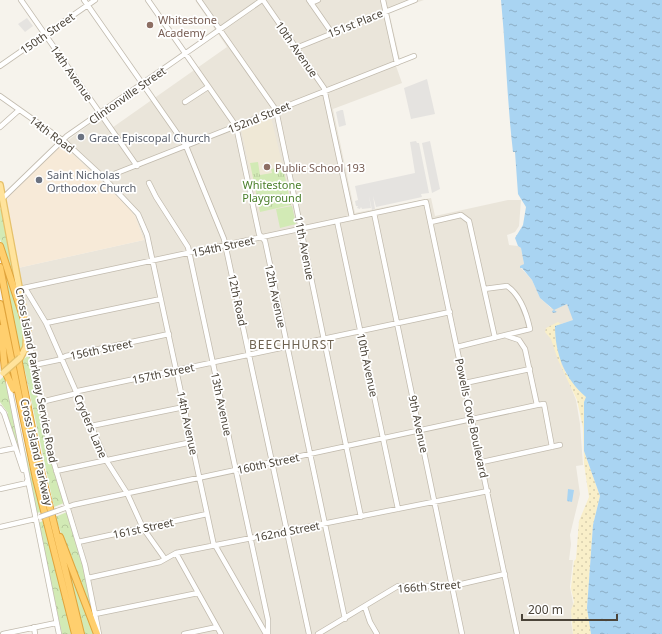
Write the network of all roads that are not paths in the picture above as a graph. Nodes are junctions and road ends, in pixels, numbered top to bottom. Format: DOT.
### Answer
graph roads {
  1 [pos="20,0"];
  2 [pos="84,0"];
  3 [pos="95,0"];
  4 [pos="148,0"];
  5 [pos="198,0"];
  6 [pos="262,0"];
  7 [pos="318,0"];
  8 [pos="383,0"];
  9 [pos="415,0"];
  10 [pos="310,1"];
  11 [pos="88,5"];
  12 [pos="386,11"];
  13 [pos="219,30"];
  14 [pos="332,33"];
  15 [pos="45,35"];
  16 [pos="296,48"];
  17 [pos="185,54"];
  18 [pos="414,56"];
  19 [pos="397,63"];
  20 [pos="0,66"];
  21 [pos="142,84"];
  22 [pos="208,86"];
  23 [pos="325,91"];
  24 [pos="0,96"];
  25 [pos="185,102"];
  26 [pos="19,110"];
  27 [pos="276,110"];
  28 [pos="100,113"];
  29 [pos="236,126"];
  30 [pos="0,127"];
  31 [pos="62,141"];
  32 [pos="186,146"];
  33 [pos="136,166"];
  34 [pos="104,178"];
  35 [pos="149,183"];
  36 [pos="0,185"];
  37 [pos="1,199"];
  38 [pos="426,202"];
  39 [pos="374,214"];
  40 [pos="352,218"];
  41 [pos="337,221"];
  42 [pos="431,222"];
  43 [pos="301,229"];
  44 [pos="146,231"];
  45 [pos="262,237"];
  46 [pos="226,245"];
  47 [pos="0,246"];
  48 [pos="190,253"];
  49 [pos="153,261"];
  50 [pos="0,267"];
  51 [pos="22,288"];
  52 [pos="484,290"];
  53 [pos="161,299"];
  54 [pos="0,304"];
  55 [pos="450,312"];
  56 [pos="0,315"];
  57 [pos="46,323"];
  58 [pos="397,323"];
  59 [pos="360,330"];
  60 [pos="28,332"];
  61 [pos="168,334"];
  62 [pos="505,336"];
  63 [pos="495,338"];
  64 [pos="323,339"];
  65 [pos="286,347"];
  66 [pos="457,347"];
  67 [pos="0,352"];
  68 [pos="250,354"];
  69 [pos="61,358"];
  70 [pos="213,362"];
  71 [pos="34,365"];
  72 [pos="530,369"];
  73 [pos="176,370"];
  74 [pos="2,374"];
  75 [pos="465,383"];
  76 [pos="77,392"];
  77 [pos="41,402"];
  78 [pos="537,405"];
  79 [pos="184,407"];
  80 [pos="0,408"];
  81 [pos="473,420"];
  82 [pos="91,426"];
  83 [pos="420,431"];
  84 [pos="383,439"];
  85 [pos="192,442"];
  86 [pos="560,445"];
  87 [pos="346,447"];
  88 [pos="552,447"];
  89 [pos="15,448"];
  90 [pos="0,451"];
  91 [pos="30,451"];
  92 [pos="310,454"];
  93 [pos="106,460"];
  94 [pos="273,462"];
  95 [pos="482,462"];
  96 [pos="236,470"];
  97 [pos="56,471"];
  98 [pos="199,478"];
  99 [pos="27,483"];
  100 [pos="0,489"];
  101 [pos="488,491"];
  102 [pos="127,493"];
  103 [pos="435,502"];
  104 [pos="49,506"];
  105 [pos="68,507"];
  106 [pos="398,509"];
  107 [pos="207,514"];
  108 [pos="361,517"];
  109 [pos="34,519"];
  110 [pos="324,524"];
  111 [pos="0,527"];
  112 [pos="143,528"];
  113 [pos="287,531"];
  114 [pos="250,538"];
  115 [pos="78,542"];
  116 [pos="214,546"];
  117 [pos="176,553"];
  118 [pos="165,559"];
  119 [pos="505,574"];
  120 [pos="88,578"];
  121 [pos="453,586"];
  122 [pos="198,593"];
  123 [pos="365,607"];
  124 [pos="95,614"];
  125 [pos="345,619"];
  126 [pos="56,622"];
  127 [pos="34,627"];
  128 [pos="217,627"];
  129 [pos="3,634"];
  130 [pos="35,634"];
  131 [pos="59,634"];
  132 [pos="75,634"];
  133 [pos="81,634"];
  134 [pos="98,634"];
  135 [pos="184,634"];
  136 [pos="221,634"];
  137 [pos="267,634"];
  138 [pos="309,634"];
  139 [pos="318,634"];
  140 [pos="377,634"];
  141 [pos="462,634"];
  142 [pos="517,634"];
  1 -- 15 [label="street, 14th Avenue"];
  2 -- 11 [label="street, 12th Road"];
  3 -- 11 [label="street, 150th Street"];
  4 -- 17 [label="street, 12th Avenue"];
  5 -- 13 [label="street, 11th Avenue"];
  6 -- 13 [label="street, Clintonville Street"];
  6 -- 16 [label="street, 10th Avenue"];
  7 -- 10 [label="street"];
  8 -- 12 [label="street"];
  9 -- 12 [label="street, 151st Place"];
  10 -- 14 [label="street"];
  11 -- 15 [label="street, 150th Street"];
  11 -- 21 [label="street, 12th Road"];
  12 -- 14 [label="street, 151st Place"];
  12 -- 19 [label="street"];
  13 -- 17 [label="street, Clintonville Street"];
  13 -- 27 [label="street, 11th Avenue"];
  14 -- 16 [label="street, 151st Place"];
  15 -- 20 [label="street, 150th Street"];
  15 -- 28 [label="street, 14th Avenue"];
  16 -- 23 [label="street, 10th Avenue"];
  17 -- 21 [label="street, Clintonville Street"];
  17 -- 22 [label="street, 12th Avenue"];
  18 -- 19 [label="street, 152nd Street"];
  19 -- 23 [label="street, 152nd Street"];
  21 -- 28 [label="street, Clintonville Street"];
  21 -- 32 [label="street, 12th Road"];
  22 -- 25 [label="street"];
  22 -- 29 [label="street, 12th Avenue"];
  23 -- 27 [label="street, 152nd Street"];
  23 -- 40 [label="street, 10th Avenue"];
  24 -- 26 [label="street, 14th Road"];
  26 -- 30 [label="street"];
  26 -- 31 [label="street, 14th Road"];
  27 -- 29 [label="street, 152nd Street"];
  27 -- 43 [label="street, 11th Avenue"];
  28 -- 31 [label="street, Clintonville Street"];
  28 -- 33 [label="street, 14th Avenue"];
  29 -- 32 [label="street, 152nd Street"];
  29 -- 45 [label="street, 12th Avenue"];
  31 -- 34 [label="street, 14th Road"];
  31 -- 37 [label="street, Clintonville Street"];
  32 -- 33 [label="street, 152nd Street"];
  32 -- 46 [label="street, 12th Road"];
  33 -- 34 [label="street, 152nd Street"];
  34 -- 44 [label="street, 14th Road"];
  35 -- 48 [label="street, 13th Avenue"];
  36 -- 37 [label="main road, Cross Island Parkway Service Road"];
  37 -- 51 [label="main road, Cross Island Parkway Service Road"];
  38 -- 39 [label="street, 154th Street"];
  38 -- 42 [label="street, Powells Cove Boulevard"];
  39 -- 40 [label="street, 154th Street"];
  39 -- 58 [label="street, 9th Avenue"];
  40 -- 41 [label="street, 154th Street"];
  41 -- 43 [label="street, 154th Street"];
  41 -- 59 [label="street, 10th Avenue"];
  42 -- 52 [label="street"];
  42 -- 55 [label="street, Powells Cove Boulevard"];
  43 -- 45 [label="street, 154th Street"];
  43 -- 64 [label="street, 11th Avenue"];
  44 -- 49 [label="street, 14th Avenue"];
  45 -- 46 [label="street, 154th Street"];
  45 -- 65 [label="street, 12th Avenue"];
  46 -- 48 [label="street, 154th Street"];
  46 -- 68 [label="street, 12th Road"];
  47 -- 60 [label="highway"];
  48 -- 49 [label="street, 154th Street"];
  48 -- 70 [label="street, 13th Avenue"];
  49 -- 51 [label="street, 154th Street"];
  49 -- 53 [label="street, 14th Avenue"];
  50 -- 104 [label="highway, Cross Island Parkway"];
  51 -- 57 [label="street, Cryders Lane"];
  51 -- 60 [label="main road, Cross Island Parkway Service Road"];
  52 -- 62 [label="street"];
  52 -- 63 [label="street"];
  53 -- 57 [label="street"];
  53 -- 61 [label="street, 14th Avenue"];
  54 -- 91 [label="highway, Cross Island Parkway"];
  55 -- 58 [label="street, 157th Street"];
  55 -- 66 [label="street, Powells Cove Boulevard"];
  56 -- 74 [label="highway"];
  57 -- 69 [label="street, Cryders Lane"];
  58 -- 59 [label="street, 157th Street"];
  58 -- 83 [label="street, 9th Avenue"];
  59 -- 64 [label="street, 157th Street"];
  59 -- 84 [label="street, 10th Avenue"];
  60 -- 71 [label="street, Cross Island Parkway Service Road"];
  60 -- 74 [label="main road, bridge"];
  61 -- 69 [label="street, 156th Street"];
  61 -- 73 [label="street, 14th Avenue"];
  62 -- 63 [label="street"];
  62 -- 72 [label="street"];
  63 -- 66 [label="street"];
  64 -- 65 [label="street, 157th Street"];
  64 -- 87 [label="street, 11th Avenue"];
  65 -- 68 [label="street, 157th Street"];
  65 -- 92 [label="street, 12th Avenue"];
  66 -- 75 [label="street, Powells Cove Boulevard"];
  67 -- 74 [label="main road"];
  68 -- 70 [label="street, 157th Street"];
  68 -- 94 [label="street, 12th Road"];
  69 -- 71 [label="street, 156th Street"];
  69 -- 76 [label="street, Cryders Lane"];
  70 -- 73 [label="street, 157th Street"];
  70 -- 96 [label="street, 13th Avenue"];
  71 -- 77 [label="street, Cross Island Parkway Service Road"];
  72 -- 75 [label="street"];
  72 -- 78 [label="street"];
  73 -- 76 [label="street, 157th Street"];
  73 -- 79 [label="street, 14th Avenue"];
  74 -- 91 [label="highway"];
  74 -- 99 [label="street"];
  75 -- 81 [label="street, Powells Cove Boulevard"];
  76 -- 77 [label="street, 157th Street"];
  76 -- 82 [label="street, Cryders Lane"];
  77 -- 97 [label="street, Cross Island Parkway Service Road"];
  78 -- 81 [label="street, 160th Street"];
  78 -- 88 [label="street"];
  79 -- 82 [label="street"];
  79 -- 85 [label="street, 14th Avenue"];
  80 -- 89 [label="street"];
  81 -- 83 [label="street, 160th Street"];
  81 -- 95 [label="street, Powells Cove Boulevard"];
  82 -- 93 [label="street, Cryders Lane"];
  83 -- 84 [label="street, 160th Street"];
  83 -- 103 [label="street, 9th Avenue"];
  84 -- 87 [label="street, 160th Street"];
  84 -- 106 [label="street, 10th Avenue"];
  85 -- 93 [label="street"];
  85 -- 98 [label="street, 14th Avenue"];
  86 -- 88 [label="street"];
  87 -- 92 [label="street, 160th Street"];
  87 -- 108 [label="street, 11th Avenue"];
  88 -- 95 [label="street"];
  89 -- 90 [label="street"];
  89 -- 99 [label="street"];
  91 -- 132 [label="highway, Cross Island Parkway"];
  92 -- 94 [label="street, 160th Street"];
  92 -- 110 [label="street, 12th Avenue"];
  93 -- 97 [label="street"];
  93 -- 102 [label="street, Cryders Lane"];
  94 -- 96 [label="street, 160th Street"];
  94 -- 113 [label="street, 12th Road"];
  95 -- 101 [label="street, Powells Cove Boulevard"];
  96 -- 98 [label="street, 160th Street"];
  96 -- 114 [label="street, 13th Avenue"];
  97 -- 105 [label="street, Cross Island Parkway Service Road"];
  98 -- 102 [label="street, 160th Street"];
  98 -- 107 [label="street, 14th Avenue"];
  99 -- 100 [label="street"];
  99 -- 109 [label="street"];
  101 -- 103 [label="street, 162nd Street"];
  101 -- 119 [label="street, Powells Cove Boulevard"];
  102 -- 105 [label="street, 160th Street"];
  102 -- 112 [label="street, Cryders Lane"];
  103 -- 106 [label="street, 162nd Street"];
  103 -- 121 [label="street, 9th Avenue"];
  104 -- 133 [label="highway, Cross Island Parkway"];
  104 -- 134 [label="highway"];
  105 -- 109 [label="street, 160th Street, bridge"];
  105 -- 115 [label="street, Cross Island Parkway Service Road"];
  106 -- 108 [label="street, 162nd Street"];
  107 -- 112 [label="street, 161st Street"];
  107 -- 116 [label="street, 14th Avenue"];
  108 -- 110 [label="street, 162nd Street"];
  109 -- 111 [label="street, 160th Street"];
  109 -- 126 [label="street"];
  110 -- 113 [label="street, 162nd Street"];
  110 -- 125 [label="street, 12th Avenue"];
  112 -- 115 [label="street, 161st Street"];
  112 -- 118 [label="street, Cryders Lane"];
  113 -- 114 [label="street, 162nd Street"];
  113 -- 138 [label="street, 12th Road"];
  114 -- 116 [label="street, 162nd Street"];
  114 -- 137 [label="street, 13th Avenue"];
  115 -- 120 [label="street, Cross Island Parkway Service Road"];
  116 -- 117 [label="street, 162nd Street"];
  116 -- 137 [label="street, 14th Avenue"];
  117 -- 118 [label="street, 162nd Street"];
  117 -- 122 [label="street"];
  118 -- 120 [label="street, 162nd Street"];
  119 -- 121 [label="street, 166th Street"];
  119 -- 142 [label="street, Powells Cove Boulevard"];
  120 -- 124 [label="street, Cross Island Parkway Service Road"];
  121 -- 123 [label="street, 166th Street"];
  121 -- 141 [label="street, 9th Avenue"];
  122 -- 124 [label="street"];
  122 -- 128 [label="street"];
  123 -- 125 [label="street, 166th Street"];
  123 -- 140 [label="street"];
  124 -- 134 [label="street, Cross Island Parkway Service Road"];
  125 -- 139 [label="street, 166th Street"];
  126 -- 127 [label="street"];
  126 -- 131 [label="street"];
  127 -- 129 [label="street"];
  127 -- 130 [label="street"];
  128 -- 135 [label="street"];
  128 -- 136 [label="street"];
}
